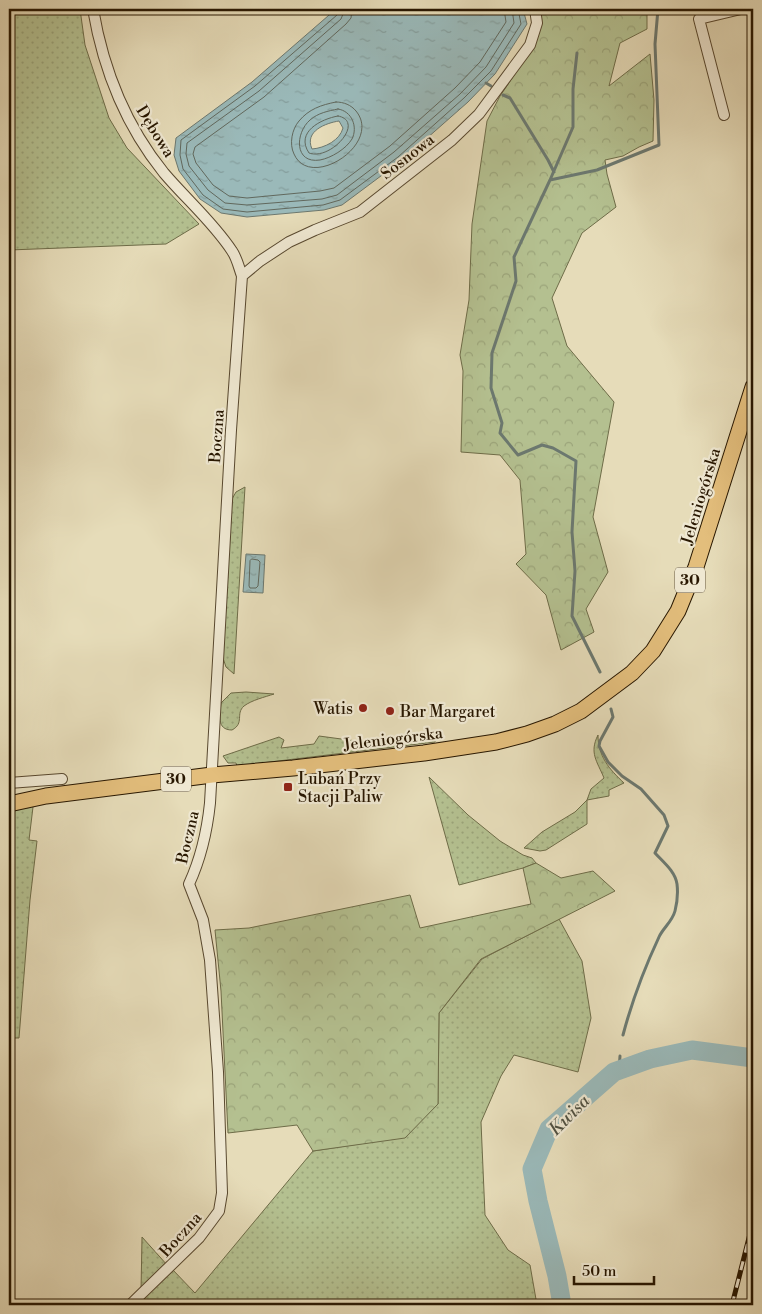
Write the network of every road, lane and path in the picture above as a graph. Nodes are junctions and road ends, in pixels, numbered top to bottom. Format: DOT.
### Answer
graph roads {
  1 [pos="93,9"];
  2 [pos="535,9"];
  3 [pos="741,9"];
  4 [pos="724,115"];
  5 [pos="242,276"];
  6 [pos="753,388"];
  7 [pos="212,775"];
  8 [pos="62,778"];
  9 [pos="9,783"];
  10 [pos="9,804"];
  11 [pos="130,1305"];
  1 -- 5 [label="street, Dębowa"];
  2 -- 5 [label="street, Sosnowa"];
  3 -- 4 [label="street"];
  5 -- 7 [label="street, Boczna"];
  6 -- 7 [label="main road, Jeleniogórska / 30"];
  7 -- 10 [label="main road, Jeleniogórska / 30"];
  7 -- 11 [label="street, Boczna"];
  8 -- 9 [label="street"];
}
